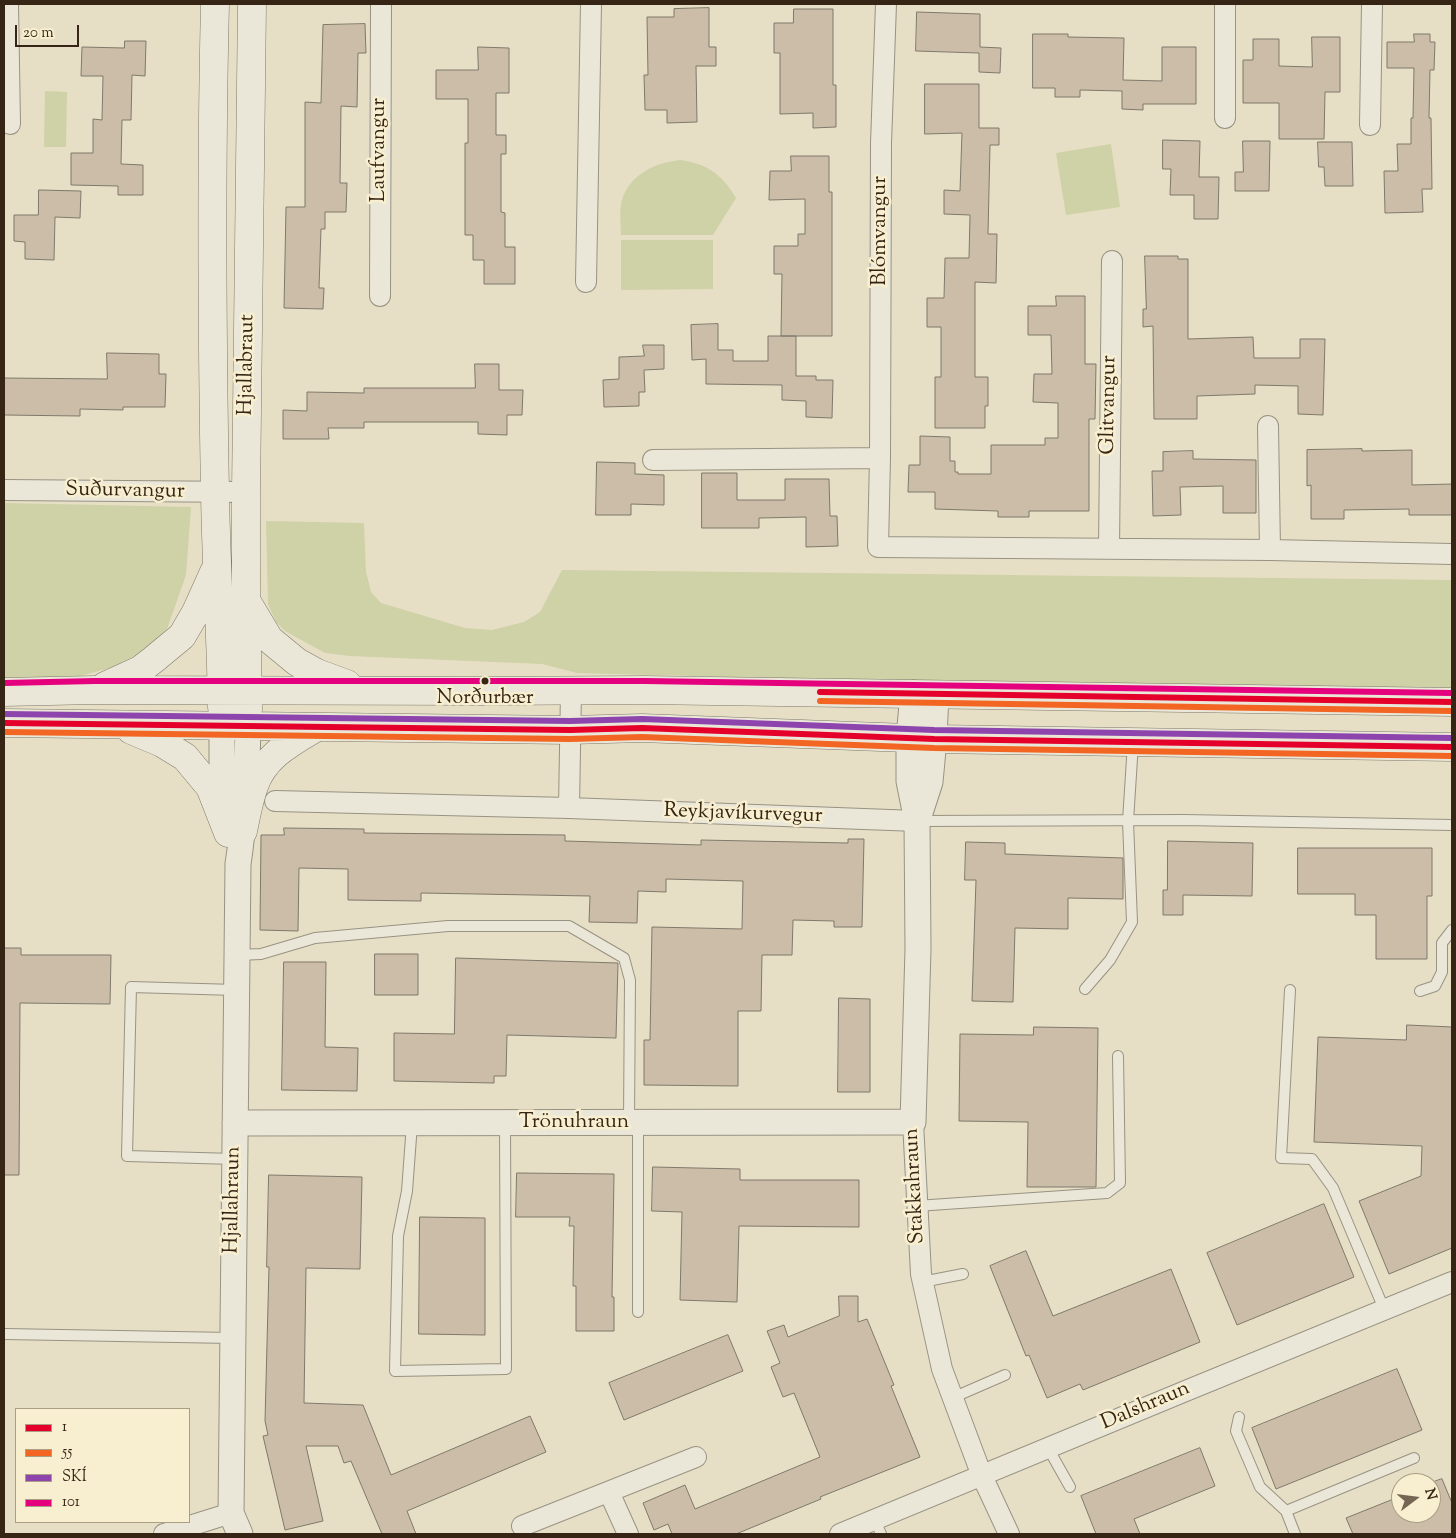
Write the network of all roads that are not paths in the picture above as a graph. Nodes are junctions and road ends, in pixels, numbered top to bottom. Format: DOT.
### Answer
graph roads {
  1 [pos="8,4"];
  2 [pos="215,4"];
  3 [pos="252,4"];
  4 [pos="381,4"];
  5 [pos="592,4"];
  6 [pos="886,4"];
  7 [pos="1225,4"];
  8 [pos="1372,4"];
  9 [pos="1225,118"];
  10 [pos="10,124"];
  11 [pos="1370,125"];
  12 [pos="1112,261"];
  13 [pos="586,282"];
  14 [pos="380,296"];
  15 [pos="1268,426"];
  16 [pos="880,458"];
  17 [pos="653,460"];
  18 [pos="4,490"];
  19 [pos="214,492"];
  20 [pos="246,492"];
  21 [pos="1109,549"];
  22 [pos="1270,550"];
  23 [pos="1452,554"];
  24 [pos="216,566"];
  25 [pos="246,599"];
  26 [pos="95,690"];
  27 [pos="235,690"];
  28 [pos="365,690"];
  29 [pos="570,690"];
  30 [pos="4,692"];
  31 [pos="924,693"];
  32 [pos="1452,702"];
  33 [pos="4,723"];
  34 [pos="118,725"];
  35 [pos="235,726"];
  36 [pos="318,726"];
  37 [pos="570,730"];
  38 [pos="922,739"];
  39 [pos="1133,742"];
  40 [pos="1452,747"];
  41 [pos="275,801"];
  42 [pos="569,808"];
  43 [pos="917,821"];
  44 [pos="1128,821"];
  45 [pos="1452,825"];
  46 [pos="235,832"];
  47 [pos="1452,930"];
  48 [pos="237,955"];
  49 [pos="1085,989"];
  50 [pos="236,990"];
  51 [pos="1290,990"];
  52 [pos="1420,991"];
  53 [pos="1118,1056"];
  54 [pos="913,1122"];
  55 [pos="235,1123"];
  56 [pos="505,1123"];
  57 [pos="634,1123"];
  58 [pos="412,1124"];
  59 [pos="235,1159"];
  60 [pos="916,1206"];
  61 [pos="963,1274"];
  62 [pos="922,1282"];
  63 [pos="1452,1282"];
  64 [pos="1384,1309"];
  65 [pos="638,1312"];
  66 [pos="4,1334"];
  67 [pos="233,1338"];
  68 [pos="1005,1375"];
  69 [pos="952,1398"];
  70 [pos="1239,1417"];
  71 [pos="1048,1448"];
  72 [pos="696,1457"];
  73 [pos="1414,1458"];
  74 [pos="982,1476"];
  75 [pos="1070,1487"];
  76 [pos="609,1492"];
  77 [pos="1286,1511"];
  78 [pos="235,1524"];
  79 [pos="522,1526"];
  80 [pos="878,1527"];
  81 [pos="164,1534"];
  82 [pos="628,1534"];
  83 [pos="840,1534"];
  84 [pos="1009,1534"];
  85 [pos="1295,1534"];
  1 -- 10 [label="street"];
  2 -- 19 [label="main road, Hjallabraut"];
  3 -- 20 [label="main road, Hjallabraut"];
  4 -- 14 [label="street, Laufvangur"];
  5 -- 13 [label="street"];
  6 -- 16 [label="street, Blómvangur"];
  7 -- 9 [label="street"];
  8 -- 11 [label="street"];
  12 -- 21 [label="street, Glitvangur"];
  15 -- 22 [label="street"];
  16 -- 17 [label="street"];
  16 -- 21 [label="street, Blómvangur"];
  18 -- 19 [label="street, Suðurvangur"];
  19 -- 20 [label="street, Suðurvangur"];
  19 -- 24 [label="main road, Hjallabraut"];
  20 -- 25 [label="main road, Hjallabraut"];
  21 -- 22 [label="street"];
  22 -- 23 [label="street"];
  24 -- 26 [label="main road"];
  24 -- 27 [label="main road, Hjallabraut"];
  25 -- 27 [label="main road, Hjallabraut"];
  25 -- 28 [label="main road"];
  26 -- 27 [label="main road"];
  26 -- 30 [label="main road"];
  27 -- 28 [label="main road"];
  27 -- 35 [label="main road, Hjallabraut"];
  28 -- 29 [label="main road"];
  29 -- 31 [label="main road"];
  29 -- 37 [label="street"];
  31 -- 32 [label="main road"];
  31 -- 38 [label="street, Stakkahraun"];
  33 -- 34 [label="main road"];
  34 -- 35 [label="main road"];
  34 -- 46 [label="main road"];
  35 -- 36 [label="main road"];
  35 -- 46 [label="street, Hjallahraun"];
  36 -- 37 [label="main road"];
  36 -- 46 [label="main road"];
  37 -- 38 [label="main road"];
  37 -- 42 [label="street"];
  38 -- 39 [label="main road"];
  38 -- 43 [label="street, Stakkahraun"];
  39 -- 40 [label="main road"];
  39 -- 44 [label="lane"];
  41 -- 42 [label="street, Reykjavíkurvegur"];
  42 -- 43 [label="street, Reykjavíkurvegur"];
  43 -- 44 [label="lane"];
  43 -- 54 [label="street, Stakkahraun"];
  44 -- 45 [label="lane"];
  44 -- 49 [label="lane"];
  46 -- 48 [label="street, Hjallahraun"];
  47 -- 52 [label="lane"];
  48 -- 50 [label="street, Hjallahraun"];
  48 -- 57 [label="lane"];
  50 -- 55 [label="street, Hjallahraun"];
  50 -- 59 [label="lane"];
  51 -- 64 [label="lane"];
  53 -- 60 [label="lane"];
  54 -- 57 [label="street, Trönuhraun"];
  54 -- 60 [label="street, Stakkahraun"];
  55 -- 58 [label="street, Trönuhraun"];
  55 -- 59 [label="street, Hjallahraun"];
  56 -- 57 [label="street, Trönuhraun"];
  56 -- 58 [label="street, Trönuhraun"];
  56 -- 58 [label="lane"];
  57 -- 65 [label="lane"];
  59 -- 67 [label="street, Hjallahraun"];
  60 -- 62 [label="street, Stakkahraun"];
  61 -- 62 [label="lane"];
  62 -- 69 [label="street, Stakkahraun"];
  63 -- 64 [label="street, Dalshraun"];
  64 -- 71 [label="street, Dalshraun"];
  66 -- 67 [label="lane"];
  67 -- 78 [label="street, Hjallahraun"];
  68 -- 69 [label="lane"];
  69 -- 74 [label="street, Stakkahraun"];
  70 -- 77 [label="lane"];
  71 -- 74 [label="street, Dalshraun"];
  71 -- 75 [label="lane"];
  72 -- 76 [label="street"];
  73 -- 77 [label="lane"];
  74 -- 80 [label="street, Dalshraun"];
  74 -- 84 [label="street, Stakkahraun"];
  76 -- 79 [label="street"];
  76 -- 82 [label="street"];
  77 -- 85 [label="lane"];
  78 -- 81 [label="street"];
  80 -- 83 [label="street, Dalshraun"];
}
